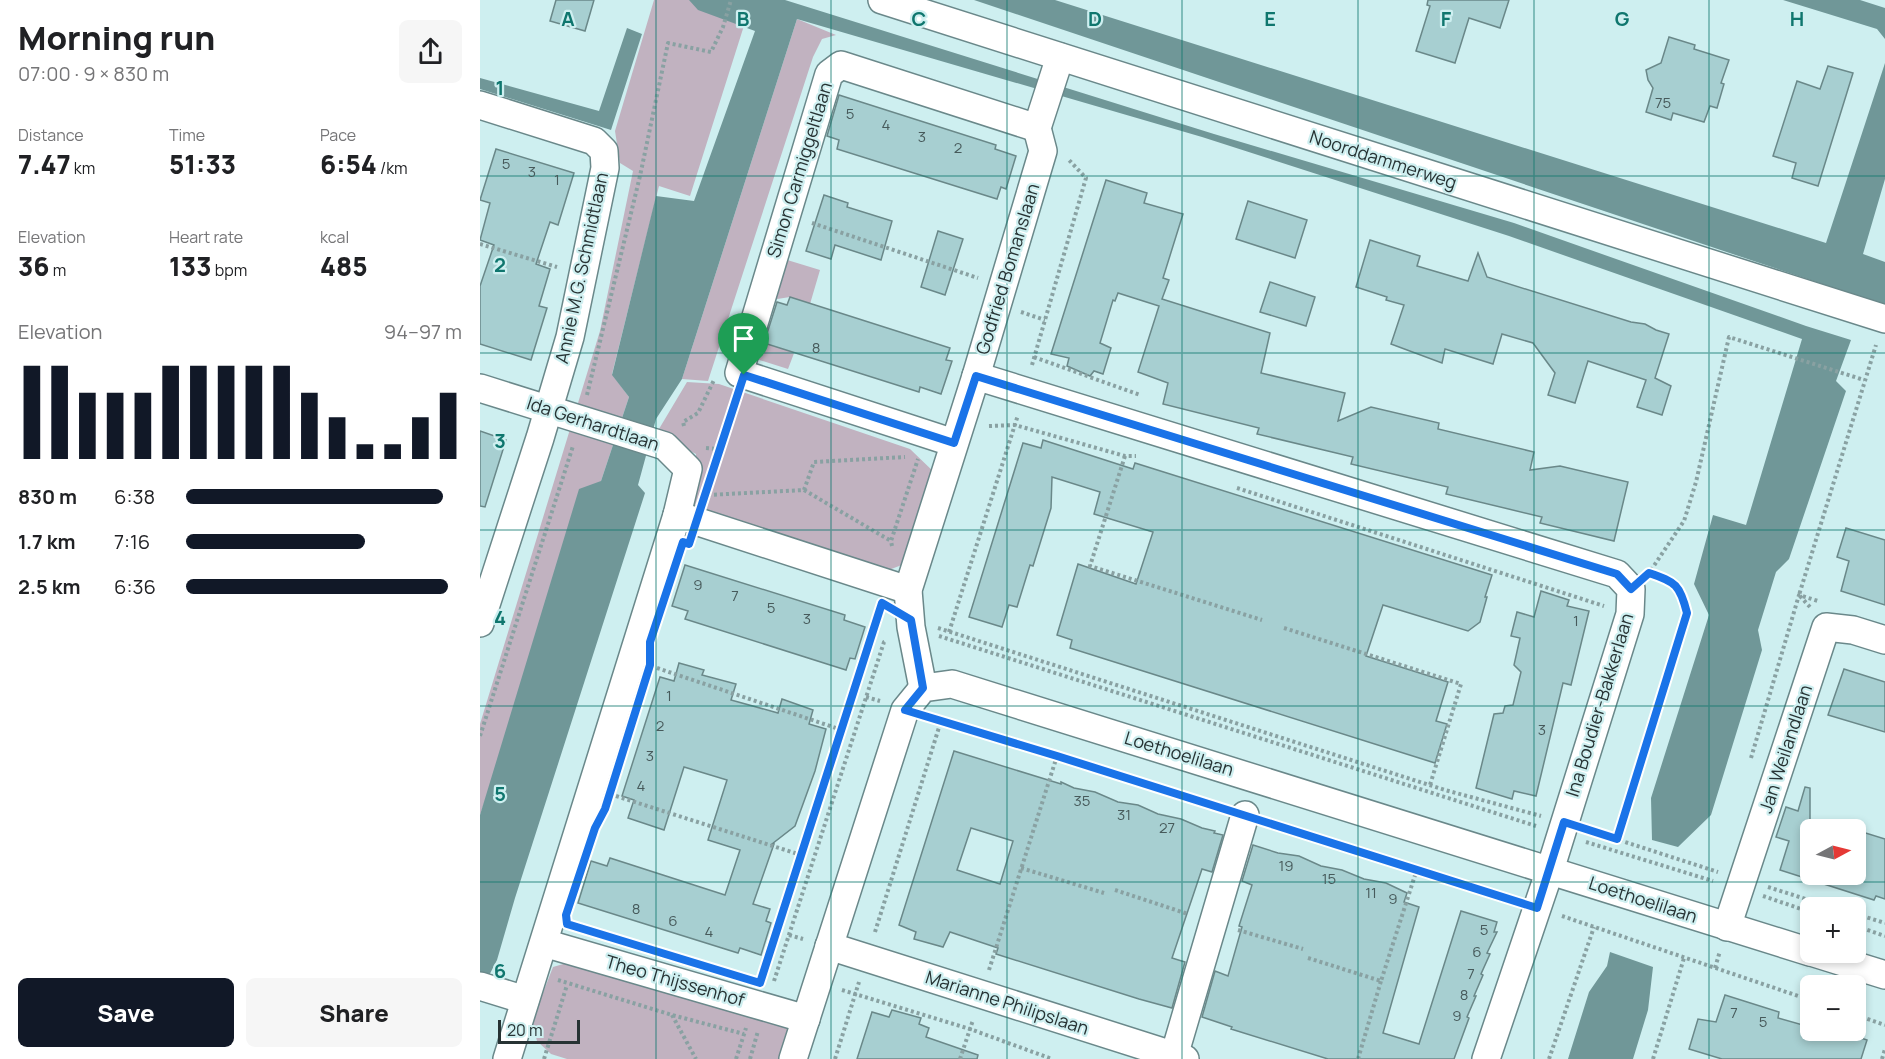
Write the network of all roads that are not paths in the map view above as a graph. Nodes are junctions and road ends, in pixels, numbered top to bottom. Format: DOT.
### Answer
graph roads {
  1 [pos="882,0"];
  2 [pos="1057,67"];
  3 [pos="480,105"];
  4 [pos="1040,117"];
  5 [pos="1881,329"];
  6 [pos="976,376"];
  7 [pos="480,388"];
  8 [pos="548,410"];
  9 [pos="954,443"];
  10 [pos="677,515"];
  11 [pos="908,590"];
  12 [pos="480,623"];
  13 [pos="1885,640"];
  14 [pos="923,688"];
  15 [pos="1245,815"];
  16 [pos="1550,870"];
  17 [pos="1727,927"];
  18 [pos="544,943"];
  19 [pos="829,946"];
  20 [pos="1800,949"];
  21 [pos="1846,963"];
  22 [pos="1885,975"];
  23 [pos="487,988"];
  24 [pos="525,1000"];
  25 [pos="806,1019"];
  26 [pos="1180,1057"];
  27 [pos="507,1059"];
  28 [pos="793,1059"];
  29 [pos="1486,1059"];
  1 -- 2 [label="street, Noorddammerweg"];
  2 -- 4 [label="street"];
  2 -- 5 [label="street, Noorddammerweg"];
  3 -- 8 [label="street, Annie M.G. Schmidtlaan"];
  4 -- 6 [label="street, Godfried Bomanslaan"];
  4 -- 9 [label="street, Simon Carmiggeltlaan"];
  6 -- 9 [label="street, Godfried Bomanslaan"];
  6 -- 16 [label="street, Ina Boudier-Bakkerlaan"];
  7 -- 8 [label="street, Ida Gerhardtlaan"];
  8 -- 10 [label="street, Ida Gerhardtlaan"];
  8 -- 12 [label="street, Annie M.G. Schmidtlaan"];
  9 -- 11 [label="street, Godfried Bomanslaan"];
  10 -- 11 [label="street"];
  10 -- 18 [label="street"];
  11 -- 14 [label="street, Godfried Bomanslaan"];
  13 -- 17 [label="street, Jan Weilandlaan"];
  14 -- 16 [label="street, Loethoelilaan"];
  14 -- 19 [label="street"];
  15 -- 26 [label="street"];
  16 -- 17 [label="street, Loethoelilaan"];
  16 -- 29 [label="street, Ina Boudier-Bakkerlaan"];
  17 -- 20 [label="street, Loethoelilaan"];
  18 -- 24 [label="street"];
  18 -- 25 [label="street, Theo Thijssenhof"];
  19 -- 25 [label="street"];
  19 -- 26 [label="street, Marianne Philipslaan"];
  21 -- 22 [label="street, Loethoelilaan"];
  23 -- 24 [label="street"];
  24 -- 27 [label="street"];
  25 -- 28 [label="street"];
}
